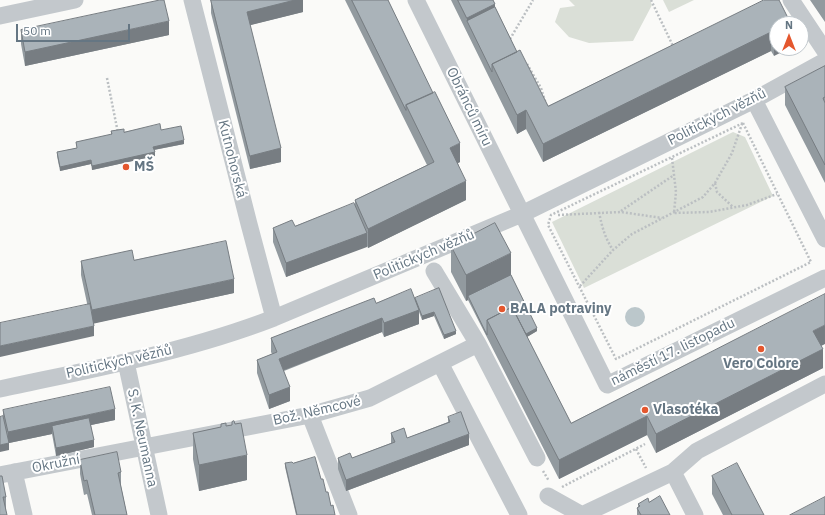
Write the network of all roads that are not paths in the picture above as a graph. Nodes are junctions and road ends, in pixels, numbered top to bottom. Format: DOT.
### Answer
graph roads {
  1 [pos="75,0"];
  2 [pos="192,0"];
  3 [pos="416,0"];
  4 [pos="791,0"];
  5 [pos="0,16"];
  6 [pos="825,51"];
  7 [pos="825,61"];
  8 [pos="754,100"];
  9 [pos="522,214"];
  10 [pos="825,239"];
  11 [pos="434,271"];
  12 [pos="825,278"];
  13 [pos="274,318"];
  14 [pos="478,344"];
  15 [pos="126,362"];
  16 [pos="440,363"];
  17 [pos="825,384"];
  18 [pos="0,389"];
  19 [pos="310,415"];
  20 [pos="145,447"];
  21 [pos="536,458"];
  22 [pos="673,472"];
  23 [pos="7,474"];
  24 [pos="552,496"];
  25 [pos="24,515"];
  26 [pos="159,515"];
  27 [pos="349,515"];
  28 [pos="519,515"];
  29 [pos="582,515"];
  30 [pos="695,515"];
  1 -- 5 [label="street"];
  2 -- 13 [label="street, Kutnohorská"];
  3 -- 9 [label="street, Obránců míru"];
  4 -- 6 [label="street"];
  7 -- 8 [label="street, Politických vězňů"];
  8 -- 9 [label="street, Politických vězňů"];
  8 -- 10 [label="street"];
  9 -- 12 [label="street, náměstí 17. listopadu"];
  9 -- 13 [label="street, Politických vězňů"];
  11 -- 14 [label="street"];
  13 -- 15 [label="street, Politických vězňů"];
  14 -- 16 [label="street, Bož. Němcové"];
  14 -- 21 [label="street"];
  15 -- 18 [label="street, Politických vězňů"];
  15 -- 20 [label="street, S. K. Neumanna"];
  16 -- 19 [label="street, Bož. Němcové"];
  16 -- 28 [label="street"];
  17 -- 22 [label="street"];
  19 -- 20 [label="street, Bož. Němcové"];
  19 -- 27 [label="street"];
  20 -- 23 [label="street, Okružní"];
  20 -- 26 [label="street, S. K. Neumanna"];
  22 -- 29 [label="street"];
  22 -- 30 [label="street"];
  23 -- 25 [label="street, Okružní"];
  24 -- 29 [label="street"];
}
